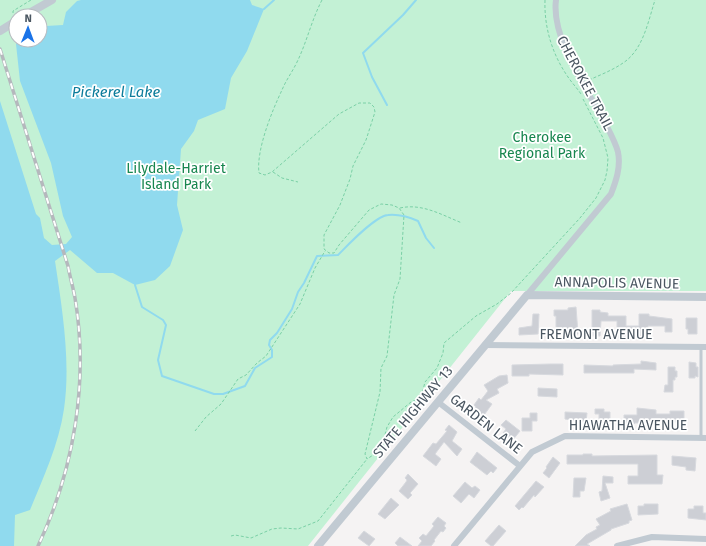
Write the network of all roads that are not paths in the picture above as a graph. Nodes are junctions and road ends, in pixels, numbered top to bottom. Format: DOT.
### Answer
graph roads {
  1 [pos="52,0"];
  2 [pos="556,0"];
  3 [pos="38,8"];
  4 [pos="8,24"];
  5 [pos="0,31"];
  6 [pos="527,295"];
  7 [pos="706,298"];
  8 [pos="485,345"];
  9 [pos="703,347"];
  10 [pos="438,402"];
  11 [pos="704,438"];
  12 [pos="520,466"];
  13 [pos="706,539"];
  14 [pos="318,546"];
  15 [pos="454,546"];
  16 [pos="617,546"];
  1 -- 3 [label="street"];
  2 -- 6 [label="street"];
  4 -- 5 [label="street"];
  6 -- 7 [label="street, ANNAPOLIS AVENUE"];
  6 -- 8 [label="street, STATE HIGHWAY 13"];
  8 -- 9 [label="street, FREMONT AVENUE"];
  8 -- 10 [label="street, STATE HIGHWAY 13"];
  9 -- 11 [label="lane"];
  10 -- 12 [label="street, GARDEN LANE"];
  10 -- 14 [label="street, STATE HIGHWAY 13"];
  11 -- 12 [label="street, HIAWATHA AVENUE"];
  12 -- 15 [label="street, HIAWATHA AVENUE"];
  13 -- 16 [label="street"];
}
